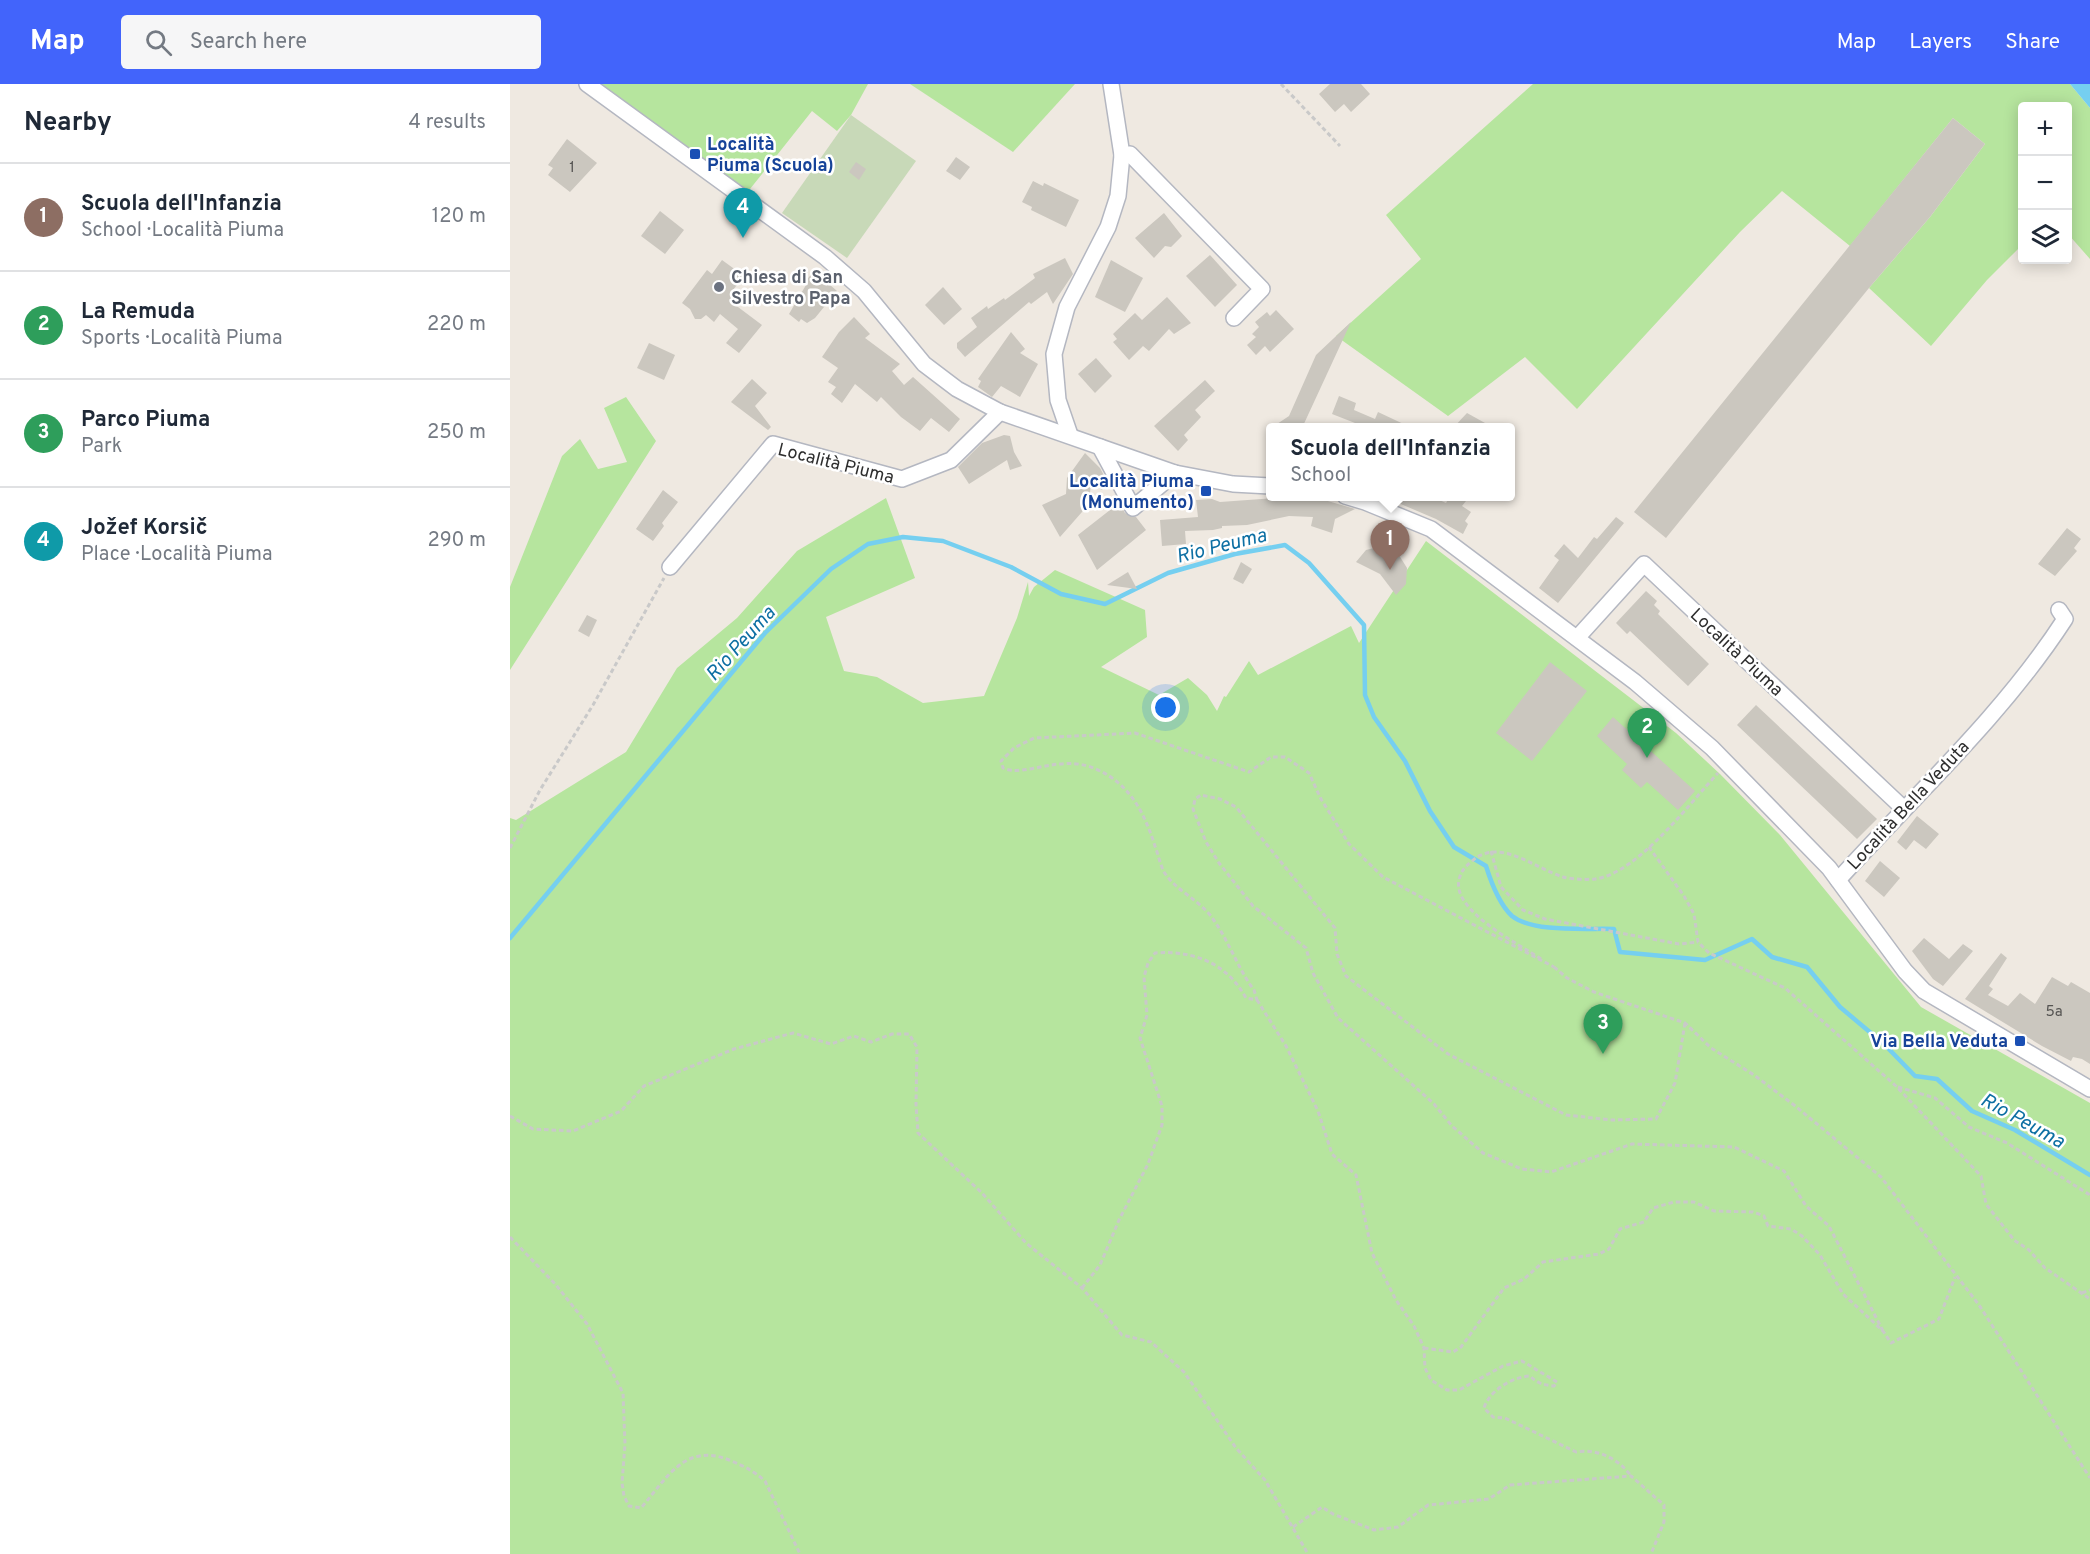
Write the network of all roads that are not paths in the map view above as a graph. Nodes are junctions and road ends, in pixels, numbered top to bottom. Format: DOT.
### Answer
graph roads {
  1 [pos="588,84"];
  2 [pos="1111,84"];
  3 [pos="1122,155"];
  4 [pos="1234,318"];
  5 [pos="1000,412"];
  6 [pos="1070,435"];
  7 [pos="1100,447"];
  8 [pos="1176,473"];
  9 [pos="1266,486"];
  10 [pos="1362,501"];
  11 [pos="670,567"];
  12 [pos="2059,610"];
  13 [pos="1577,638"];
  14 [pos="1904,808"];
  15 [pos="1838,880"];
  16 [pos="2090,1089"];
  1 -- 5 [label="street"];
  2 -- 3 [label="street"];
  3 -- 4 [label="street"];
  3 -- 6 [label="street"];
  5 -- 6 [label="street"];
  5 -- 11 [label="street, Località Piuma"];
  6 -- 7 [label="street"];
  7 -- 8 [label="street"];
  7 -- 8 [label="street"];
  8 -- 9 [label="street"];
  10 -- 13 [label="street"];
  12 -- 14 [label="street, Località Bella Veduta"];
  13 -- 14 [label="street, Località Piuma"];
  13 -- 15 [label="street"];
  14 -- 15 [label="street, Località Bella Veduta"];
  15 -- 16 [label="street, Località Bella Veduta"];
}
